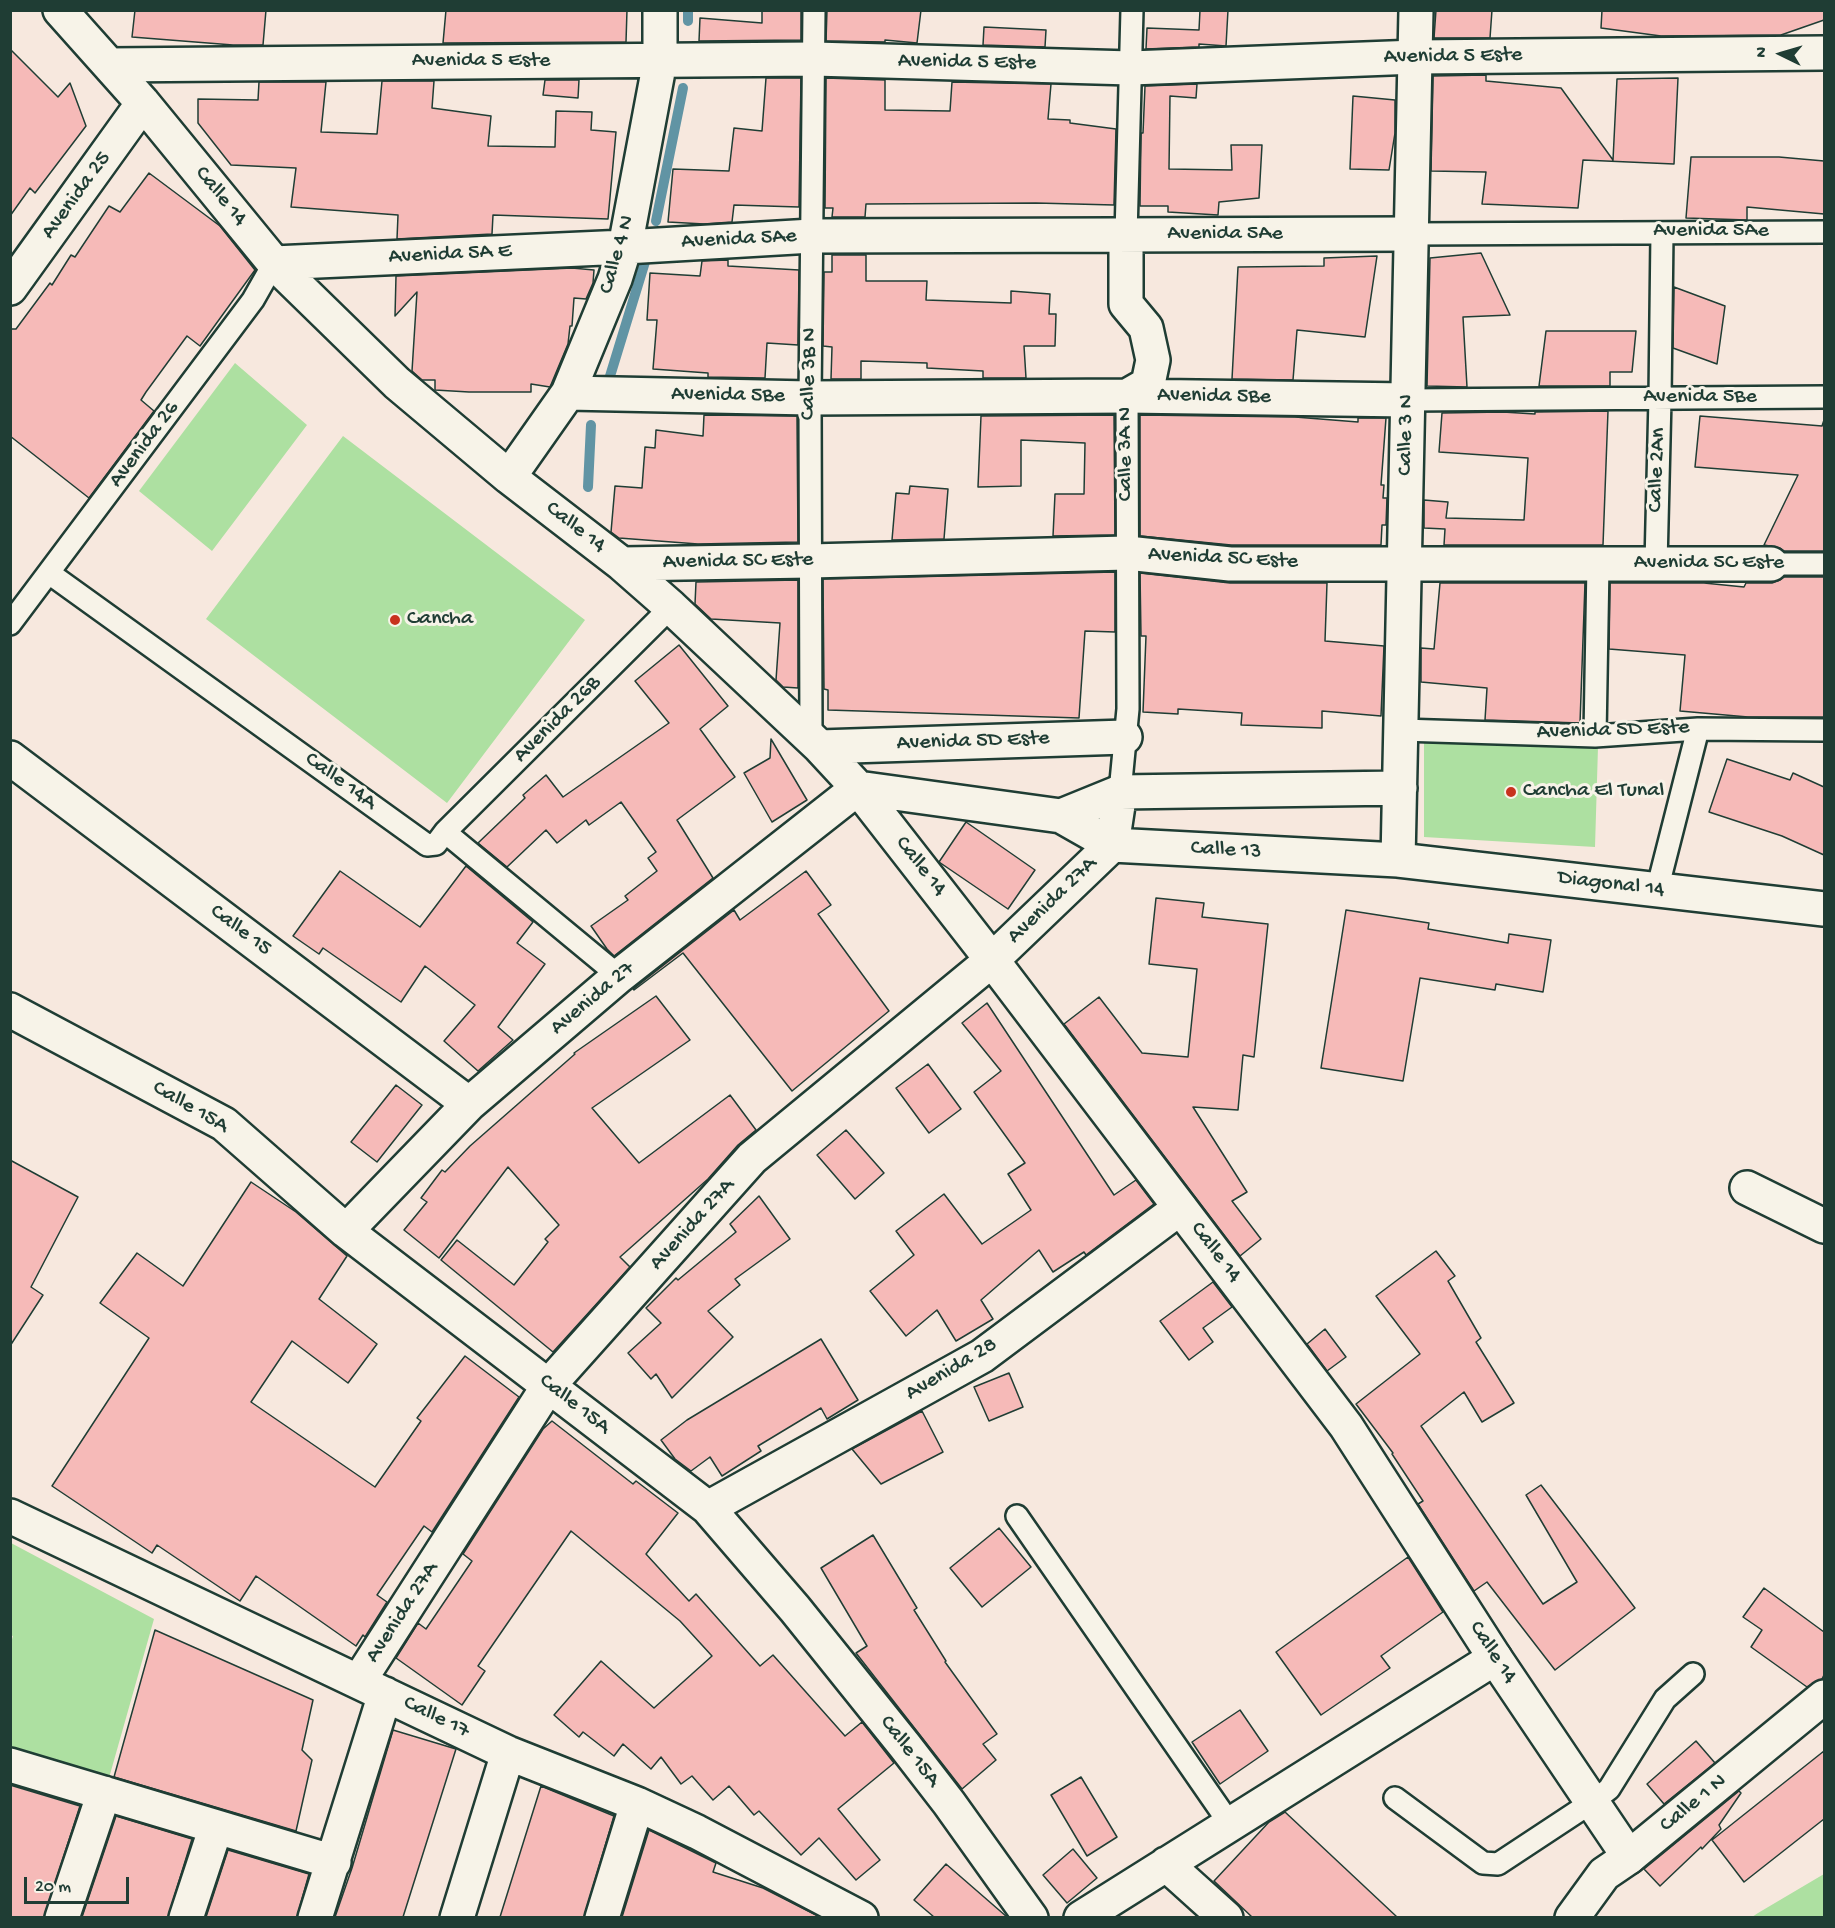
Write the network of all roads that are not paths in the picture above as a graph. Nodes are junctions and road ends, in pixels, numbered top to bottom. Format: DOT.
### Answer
graph roads {
  1 [pos="60,10"];
  2 [pos="660,10"];
  3 [pos="814,10"];
  4 [pos="1132,10"];
  5 [pos="1416,10"];
  6 [pos="1824,53"];
  7 [pos="1416,57"];
  8 [pos="814,59"];
  9 [pos="660,61"];
  10 [pos="109,65"];
  11 [pos="1131,68"];
  12 [pos="143,103"];
  13 [pos="1824,232"];
  14 [pos="1662,233"];
  15 [pos="1411,234"];
  16 [pos="1126,235"];
  17 [pos="812,236"];
  18 [pos="625,247"];
  19 [pos="274,263"];
  20 [pos="10,288"];
  21 [pos="568,393"];
  22 [pos="1127,396"];
  23 [pos="1824,397"];
  24 [pos="810,398"];
  25 [pos="1660,398"];
  26 [pos="1408,399"];
  27 [pos="509,477"];
  28 [pos="1127,553"];
  29 [pos="810,561"];
  30 [pos="622,564"];
  31 [pos="1404,564"];
  32 [pos="1598,564"];
  33 [pos="1656,564"];
  34 [pos="1771,564"];
  35 [pos="1824,564"];
  36 [pos="50,573"];
  37 [pos="671,607"];
  38 [pos="10,624"];
  39 [pos="1698,729"];
  40 [pos="1401,730"];
  41 [pos="1824,730"];
  42 [pos="1595,736"];
  43 [pos="1125,737"];
  44 [pos="816,743"];
  45 [pos="10,758"];
  46 [pos="858,788"];
  47 [pos="1400,788"];
  48 [pos="1120,792"];
  49 [pos="1061,816"];
  50 [pos="444,832"];
  51 [pos="1112,845"];
  52 [pos="1398,860"];
  53 [pos="1657,890"];
  54 [pos="1824,909"];
  55 [pos="992,960"];
  56 [pos="619,976"];
  57 [pos="10,1010"];
  58 [pos="469,1104"];
  59 [pos="1747,1188"];
  60 [pos="1180,1208"];
  61 [pos="1824,1226"];
  62 [pos="346,1231"];
  63 [pos="549,1385"];
  64 [pos="708,1508"];
  65 [pos="10,1516"];
  66 [pos="1017,1516"];
  67 [pos="1495,1658"];
  68 [pos="1693,1674"];
  69 [pos="372,1687"];
  70 [pos="1824,1697"];
  71 [pos="508,1753"];
  72 [pos="10,1765"];
  73 [pos="104,1793"];
  74 [pos="1395,1798"];
  75 [pos="1592,1802"];
  76 [pos="638,1804"];
  77 [pos="1230,1824"];
  78 [pos="216,1827"];
  79 [pos="1629,1857"];
  80 [pos="334,1862"];
  81 [pos="1166,1864"];
  82 [pos="62,1917"];
  83 [pos="186,1917"];
  84 [pos="315,1917"];
  85 [pos="457,1917"];
  86 [pos="602,1917"];
  87 [pos="861,1917"];
  88 [pos="1031,1917"];
  89 [pos="1081,1917"];
  90 [pos="1226,1917"];
  91 [pos="1572,1917"];
  1 -- 10 [label="street, Calle 14"];
  2 -- 9 [label="street, Calle 4 N"];
  3 -- 8 [label="lane, Calle 3B N"];
  4 -- 11 [label="lane, Calle 3A N"];
  5 -- 7 [label="street, Calle 3 N"];
  6 -- 7 [label="street, Avenida 5 Este"];
  7 -- 11 [label="street, Avenida 5 Este"];
  7 -- 15 [label="street, Calle 3 N"];
  8 -- 9 [label="street, Avenida 5 Este"];
  8 -- 11 [label="street, Avenida 5 Este"];
  8 -- 17 [label="lane, Calle 3B N"];
  9 -- 10 [label="street, Avenida 5 Este"];
  9 -- 18 [label="street, Calle 4 N"];
  10 -- 12 [label="street, Calle 14"];
  11 -- 16 [label="lane, Calle 3A N"];
  12 -- 19 [label="street, Calle 14"];
  12 -- 20 [label="street, Avenida 25"];
  13 -- 14 [label="lane, Avenida 5Ae"];
  14 -- 15 [label="lane, Avenida 5Ae"];
  14 -- 25 [label="lane, Calle 2An"];
  15 -- 16 [label="street, Avenida 5Ae"];
  15 -- 26 [label="street, Calle 3 N"];
  16 -- 17 [label="street, Avenida 5Ae"];
  16 -- 22 [label="street, Calle 3A N"];
  17 -- 18 [label="street, Avenida 5Ae"];
  17 -- 24 [label="lane, Calle 3B N"];
  18 -- 19 [label="street, Avenida 5A E"];
  18 -- 21 [label="street, Calle 4 N"];
  19 -- 27 [label="street, Calle 14"];
  19 -- 36 [label="lane, Avenida 26"];
  21 -- 24 [label="street, Avenida 5Be"];
  21 -- 27 [label="street, Calle 4 N"];
  22 -- 24 [label="street, Avenida 5Be"];
  22 -- 26 [label="street, Avenida 5Be"];
  22 -- 28 [label="lane, Calle 3A N"];
  23 -- 25 [label="lane, Avenida 5Be"];
  24 -- 29 [label="lane, Calle 3B N"];
  25 -- 26 [label="lane, Avenida 5Be"];
  25 -- 33 [label="lane, Calle 2An"];
  26 -- 31 [label="street, Calle 3 N"];
  27 -- 30 [label="street, Calle 14"];
  28 -- 29 [label="street, Avenida 5C Este"];
  28 -- 31 [label="street, Avenida 5C Este"];
  28 -- 43 [label="lane, Calle 3A N"];
  29 -- 30 [label="street, Avenida 5C Este"];
  29 -- 44 [label="lane, Calle 3B N"];
  30 -- 37 [label="street, Calle 14"];
  31 -- 32 [label="street, Avenida 5C Este"];
  31 -- 40 [label="street, Calle 3 N"];
  32 -- 33 [label="street, Avenida 5C Este"];
  32 -- 42 [label="lane"];
  33 -- 34 [label="street, Avenida 5C Este"];
  34 -- 35 [label="lane, Avenida 5C Este"];
  36 -- 38 [label="lane, Avenida 26"];
  36 -- 50 [label="lane, Calle 14A"];
  37 -- 44 [label="street, Calle 14"];
  37 -- 50 [label="lane, Avenida 26B"];
  39 -- 41 [label="lane, Avenida 5D Este"];
  39 -- 42 [label="lane, Avenida 5D Este"];
  39 -- 53 [label="lane"];
  40 -- 42 [label="lane, Avenida 5D Este"];
  40 -- 47 [label="street, Calle 3 N"];
  43 -- 44 [label="street, Avenida 5D Este"];
  43 -- 48 [label="lane, Calle 3A N"];
  44 -- 46 [label="street, Calle 14"];
  45 -- 58 [label="street, Calle 15"];
  46 -- 49 [label="street, Calle 13"];
  46 -- 55 [label="street, Calle 14"];
  46 -- 56 [label="street, Avenida 27"];
  47 -- 48 [label="street, Calle 13"];
  47 -- 52 [label="street, Calle 3 N"];
  48 -- 49 [label="street, Calle 13"];
  48 -- 51 [label="street, Calle 3A N"];
  49 -- 51 [label="street, Calle 13"];
  50 -- 56 [label="lane"];
  51 -- 52 [label="street, Calle 13"];
  51 -- 55 [label="street, Avenida 27A"];
  52 -- 53 [label="street, Diagonal 14"];
  53 -- 54 [label="street, Diagonal 14"];
  55 -- 60 [label="street, Calle 14"];
  55 -- 63 [label="street, Avenida 27A"];
  56 -- 58 [label="street, Avenida 27"];
  57 -- 62 [label="street, Calle 15A"];
  58 -- 62 [label="street, Avenida 27"];
  59 -- 61 [label="street"];
  60 -- 64 [label="street, Avenida 28"];
  60 -- 67 [label="street, Calle 14"];
  62 -- 63 [label="street, Calle 15A"];
  63 -- 64 [label="street, Calle 15A"];
  63 -- 69 [label="street, Avenida 27A"];
  64 -- 88 [label="street, Calle 15A"];
  65 -- 69 [label="street, Calle 17"];
  66 -- 77 [label="lane"];
  67 -- 75 [label="street, Calle 14"];
  67 -- 77 [label="street"];
  68 -- 75 [label="lane"];
  69 -- 71 [label="street, Calle 17"];
  69 -- 80 [label="street, Avenida 27A"];
  70 -- 79 [label="street, Calle 1 N"];
  71 -- 76 [label="street, Calle 17"];
  71 -- 85 [label="street"];
  72 -- 73 [label="street"];
  73 -- 78 [label="street"];
  73 -- 82 [label="street"];
  74 -- 75 [label="lane"];
  75 -- 79 [label="street, Calle 14"];
  76 -- 86 [label="street"];
  76 -- 87 [label="street, Calle 17"];
  77 -- 81 [label="street"];
  78 -- 80 [label="street"];
  78 -- 83 [label="street"];
  79 -- 91 [label="street, Calle 1 N"];
  80 -- 84 [label="street, Avenida 27A"];
  81 -- 89 [label="street"];
  81 -- 90 [label="street"];
}
